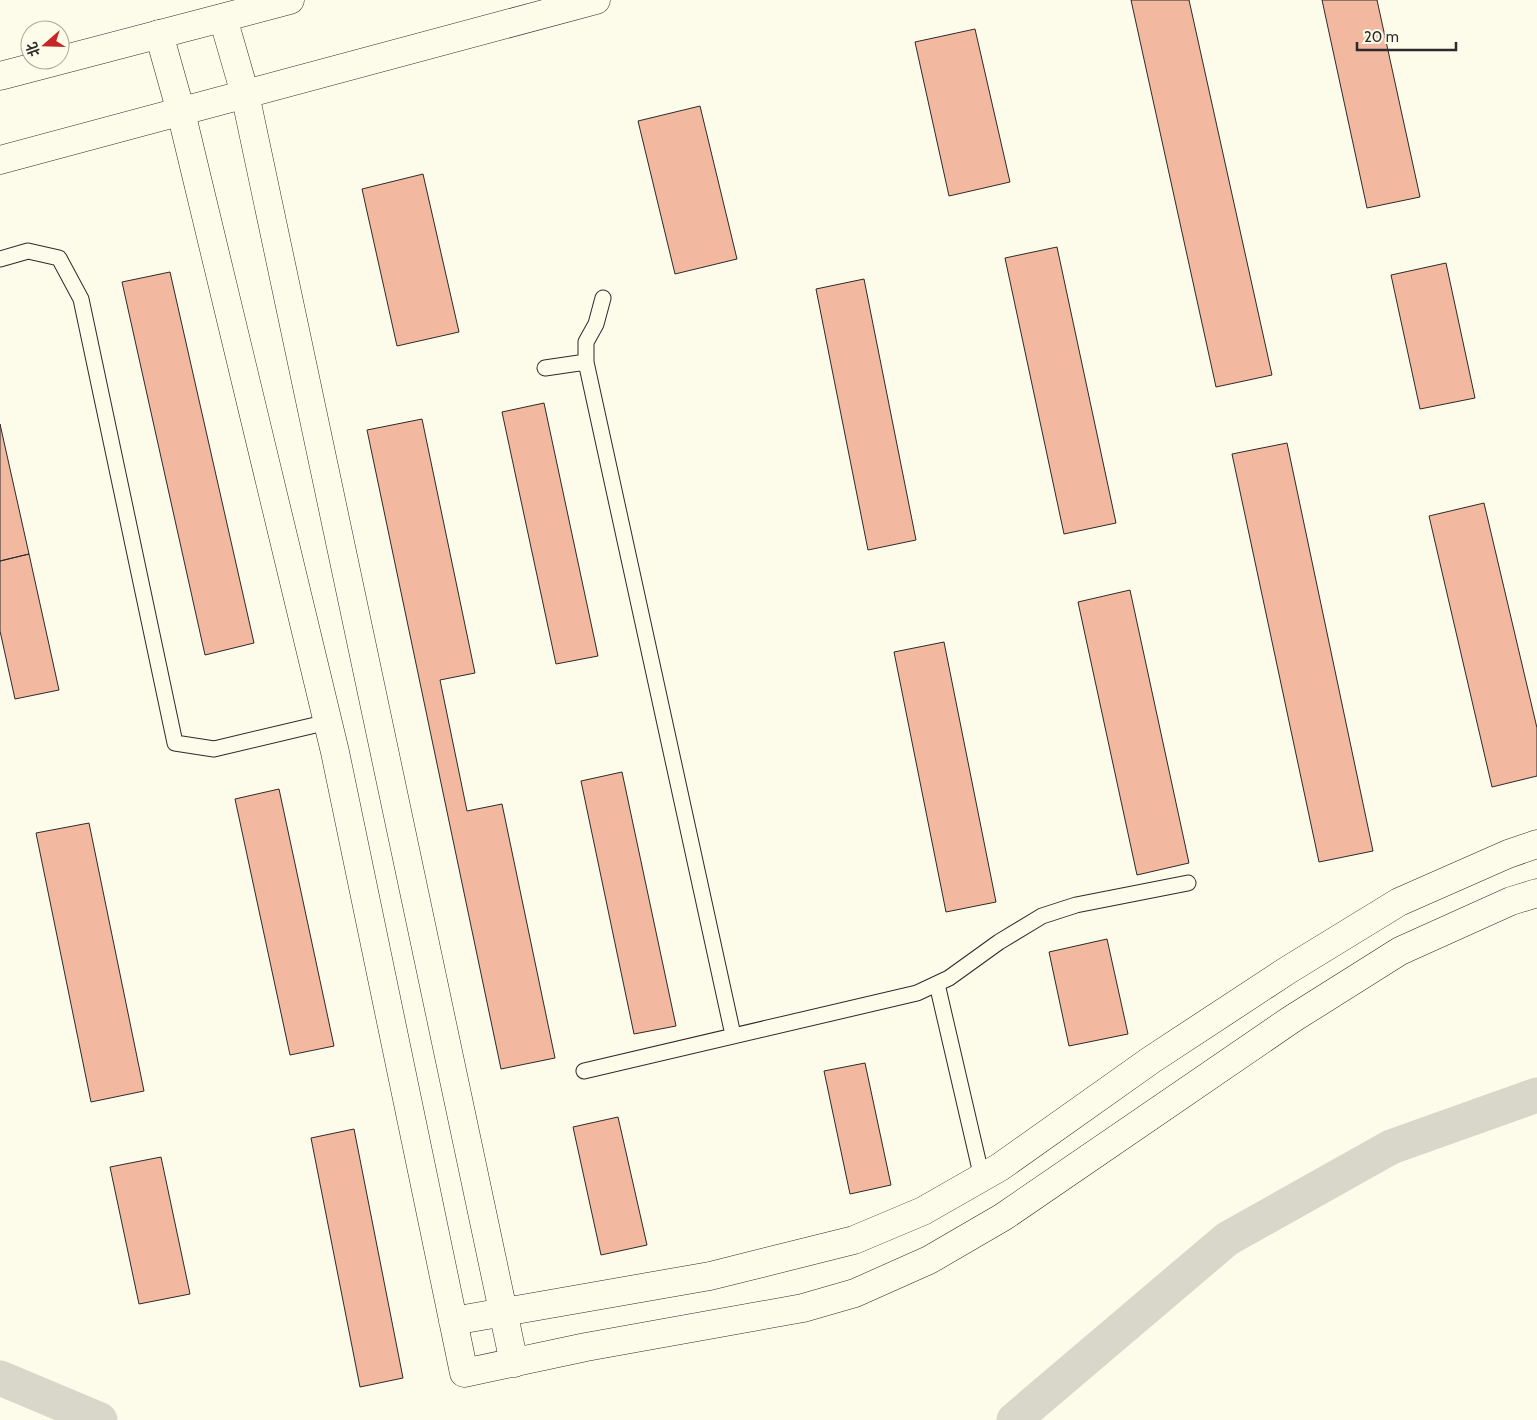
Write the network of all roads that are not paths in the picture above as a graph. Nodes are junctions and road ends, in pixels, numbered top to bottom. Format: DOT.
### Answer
graph roads {
  1 [pos="290,0"];
  2 [pos="596,0"];
  3 [pos="222,18"];
  4 [pos="159,34"];
  5 [pos="0,76"];
  6 [pos="246,94"];
  7 [pos="180,112"];
  8 [pos="0,160"];
  9 [pos="0,259"];
  10 [pos="603,298"];
  11 [pos="586,362"];
  12 [pos="545,368"];
  13 [pos="328,722"];
  14 [pos="1537,844"];
  15 [pos="1188,883"];
  16 [pos="1537,893"];
  17 [pos="937,984"];
  18 [pos="733,1035"];
  19 [pos="584,1070"];
  20 [pos="982,1178"];
  21 [pos="503,1312"];
  22 [pos="453,1321"];
  23 [pos="514,1363"];
  1 -- 3 [label="street"];
  2 -- 6 [label="street"];
  3 -- 4 [label="street"];
  3 -- 6 [label="street"];
  4 -- 5 [label="street"];
  4 -- 7 [label="street"];
  6 -- 7 [label="street"];
  6 -- 21 [label="street"];
  7 -- 8 [label="street"];
  7 -- 13 [label="street"];
  9 -- 13 [label="lane"];
  10 -- 11 [label="lane"];
  11 -- 12 [label="lane"];
  11 -- 18 [label="lane"];
  13 -- 22 [label="street"];
  14 -- 20 [label="street"];
  15 -- 17 [label="lane"];
  16 -- 23 [label="street"];
  17 -- 18 [label="lane"];
  17 -- 20 [label="lane"];
  18 -- 19 [label="lane"];
  20 -- 21 [label="street"];
  21 -- 22 [label="street"];
  21 -- 23 [label="street"];
  22 -- 23 [label="street"];
}
